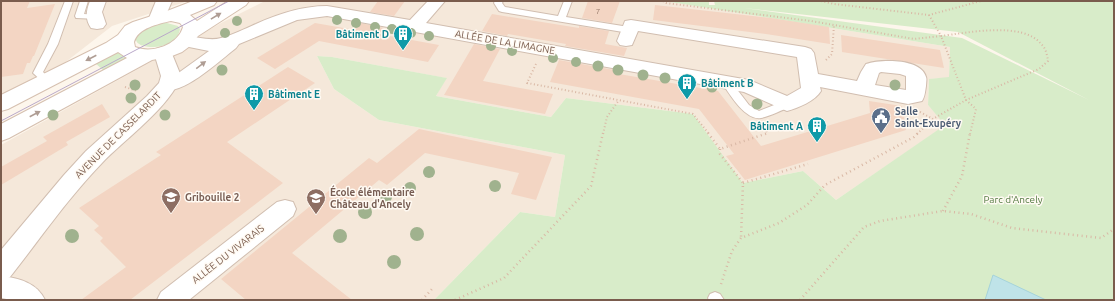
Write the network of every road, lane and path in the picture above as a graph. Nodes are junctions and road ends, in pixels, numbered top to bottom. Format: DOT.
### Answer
graph roads {
  1 [pos="69,1"];
  2 [pos="84,1"];
  3 [pos="208,1"];
  4 [pos="240,1"];
  5 [pos="437,1"];
  6 [pos="499,1"];
  7 [pos="568,1"];
  8 [pos="663,1"];
  9 [pos="821,1"];
  10 [pos="982,1"];
  11 [pos="164,12"];
  12 [pos="97,14"];
  13 [pos="929,15"];
  14 [pos="561,18"];
  15 [pos="834,25"];
  16 [pos="414,26"];
  17 [pos="628,35"];
  18 [pos="941,36"];
  19 [pos="189,37"];
  20 [pos="125,39"];
  21 [pos="236,40"];
  22 [pos="543,49"];
  23 [pos="155,54"];
  24 [pos="808,72"];
  25 [pos="47,81"];
  26 [pos="726,81"];
  27 [pos="168,85"];
  28 [pos="865,88"];
  29 [pos="620,100"];
  30 [pos="966,100"];
  31 [pos="1,104"];
  32 [pos="787,104"];
  33 [pos="759,115"];
  34 [pos="1,133"];
  35 [pos="720,148"];
  36 [pos="808,164"];
  37 [pos="743,183"];
  38 [pos="285,209"];
  39 [pos="943,211"];
  40 [pos="1114,229"];
  41 [pos="741,238"];
  42 [pos="1,269"];
  43 [pos="1,286"];
  44 [pos="432,289"];
  45 [pos="716,299"];
  46 [pos="32,300"];
  47 [pos="170,300"];
  48 [pos="422,300"];
  49 [pos="455,300"];
  50 [pos="800,300"];
  1 -- 25 [label="lane"];
  2 -- 12 [label="lane"];
  3 -- 11 [label="main road"];
  19 -- 4 [label="main road, one-way"];
  5 -- 16 [label="street"];
  6 -- 14 [label="lane"];
  7 -- 14 [label="lane"];
  8 -- 15 [label="path"];
  9 -- 13 [label="path"];
  10 -- 13 [label="path"];
  11 -- 19 [label="main road"];
  11 -- 20 [label="main road"];
  13 -- 18 [label="path"];
  14 -- 17 [label="lane"];
  15 -- 18 [label="path"];
  15 -- 24 [label="path"];
  16 -- 21 [label="street, ALLÉE DE LA LIMAGNE"];
  16 -- 22 [label="street, ALLÉE DE LA LIMAGNE"];
  17 -- 24 [label="street"];
  18 -- 30 [label="path"];
  18 -- 30 [label="path"];
  19 -- 21 [label="street, ALLÉE DE LA LIMAGNE"];
  19 -- 23 [label="main road"];
  20 -- 23 [label="main road"];
  20 -- 25 [label="main road, one-way"];
  27 -- 21 [label="street, one-way"];
  22 -- 26 [label="street, ALLÉE DE LA LIMAGNE"];
  22 -- 29 [label="path"];
  23 -- 27 [label="main road, AVENUE DE CASSELARDIT"];
  34 -- 23 [label="main road, one-way"];
  24 -- 28 [label="street"];
  24 -- 32 [label="street"];
  25 -- 31 [label="main road"];
  26 -- 32 [label="street, ALLÉE DE LA LIMAGNE"];
  26 -- 33 [label="lane"];
  27 -- 42 [label="main road, AVENUE DE CASSELARDIT"];
  29 -- 35 [label="path"];
  29 -- 49 [label="path"];
  30 -- 39 [label="path"];
  30 -- 41 [label="path"];
  32 -- 33 [label="lane"];
  33 -- 35 [label="path"];
  35 -- 37 [label="path"];
  36 -- 37 [label="path"];
  37 -- 41 [label="path"];
  38 -- 47 [label="street, ALLÉE DU VIVARAIS"];
  39 -- 40 [label="path"];
  39 -- 50 [label="path"];
  41 -- 45 [label="path"];
  43 -- 46 [label="street"];
  44 -- 48 [label="path"];
}
